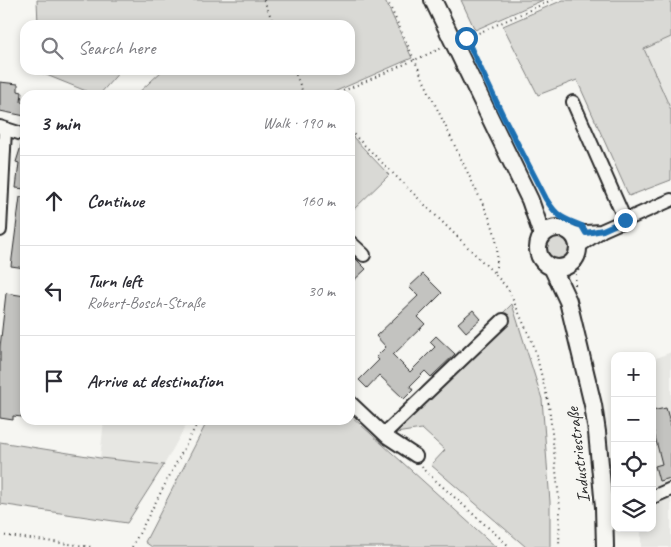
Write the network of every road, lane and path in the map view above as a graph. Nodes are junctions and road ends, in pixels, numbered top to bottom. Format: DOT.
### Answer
graph roads {
  1 [pos="264,0"];
  2 [pos="387,0"];
  3 [pos="433,0"];
  4 [pos="552,0"];
  5 [pos="272,20"];
  6 [pos="453,43"];
  7 [pos="414,61"];
  8 [pos="296,75"];
  9 [pos="302,90"];
  10 [pos="346,90"];
  11 [pos="573,102"];
  12 [pos="2,128"];
  13 [pos="20,133"];
  14 [pos="355,136"];
  15 [pos="537,182"];
  16 [pos="671,200"];
  17 [pos="625,220"];
  18 [pos="0,230"];
  19 [pos="566,235"];
  20 [pos="355,247"];
  21 [pos="364,256"];
  22 [pos="560,266"];
  23 [pos="494,273"];
  24 [pos="503,320"];
  25 [pos="355,407"];
  26 [pos="196,425"];
  27 [pos="384,434"];
  28 [pos="416,456"];
  29 [pos="671,488"];
  30 [pos="656,496"];
  31 [pos="0,535"];
  32 [pos="92,547"];
  33 [pos="132,547"];
  34 [pos="510,547"];
  35 [pos="559,547"];
  36 [pos="605,547"];
  1 -- 5 [label="path"];
  2 -- 7 [label="path"];
  3 -- 6 [label="main road"];
  4 -- 6 [label="path"];
  6 -- 7 [label="path"];
  6 -- 19 [label="main road"];
  7 -- 10 [label="path"];
  7 -- 23 [label="path"];
  8 -- 9 [label="path"];
  11 -- 17 [label="street"];
  12 -- 13 [label="street"];
  12 -- 18 [label="street"];
  14 -- 23 [label="path"];
  15 -- 19 [label="path"];
  16 -- 17 [label="street"];
  17 -- 19 [label="street"];
  19 -- 22 [label="main road"];
  19 -- 22 [label="main road"];
  20 -- 21 [label="street"];
  22 -- 36 [label="main road, Industriestraße"];
  23 -- 35 [label="path"];
  24 -- 27 [label="street"];
  25 -- 27 [label="street"];
  26 -- 33 [label="path"];
  27 -- 28 [label="street"];
  28 -- 34 [label="path"];
  29 -- 30 [label="street"];
  31 -- 32 [label="path"];
}
